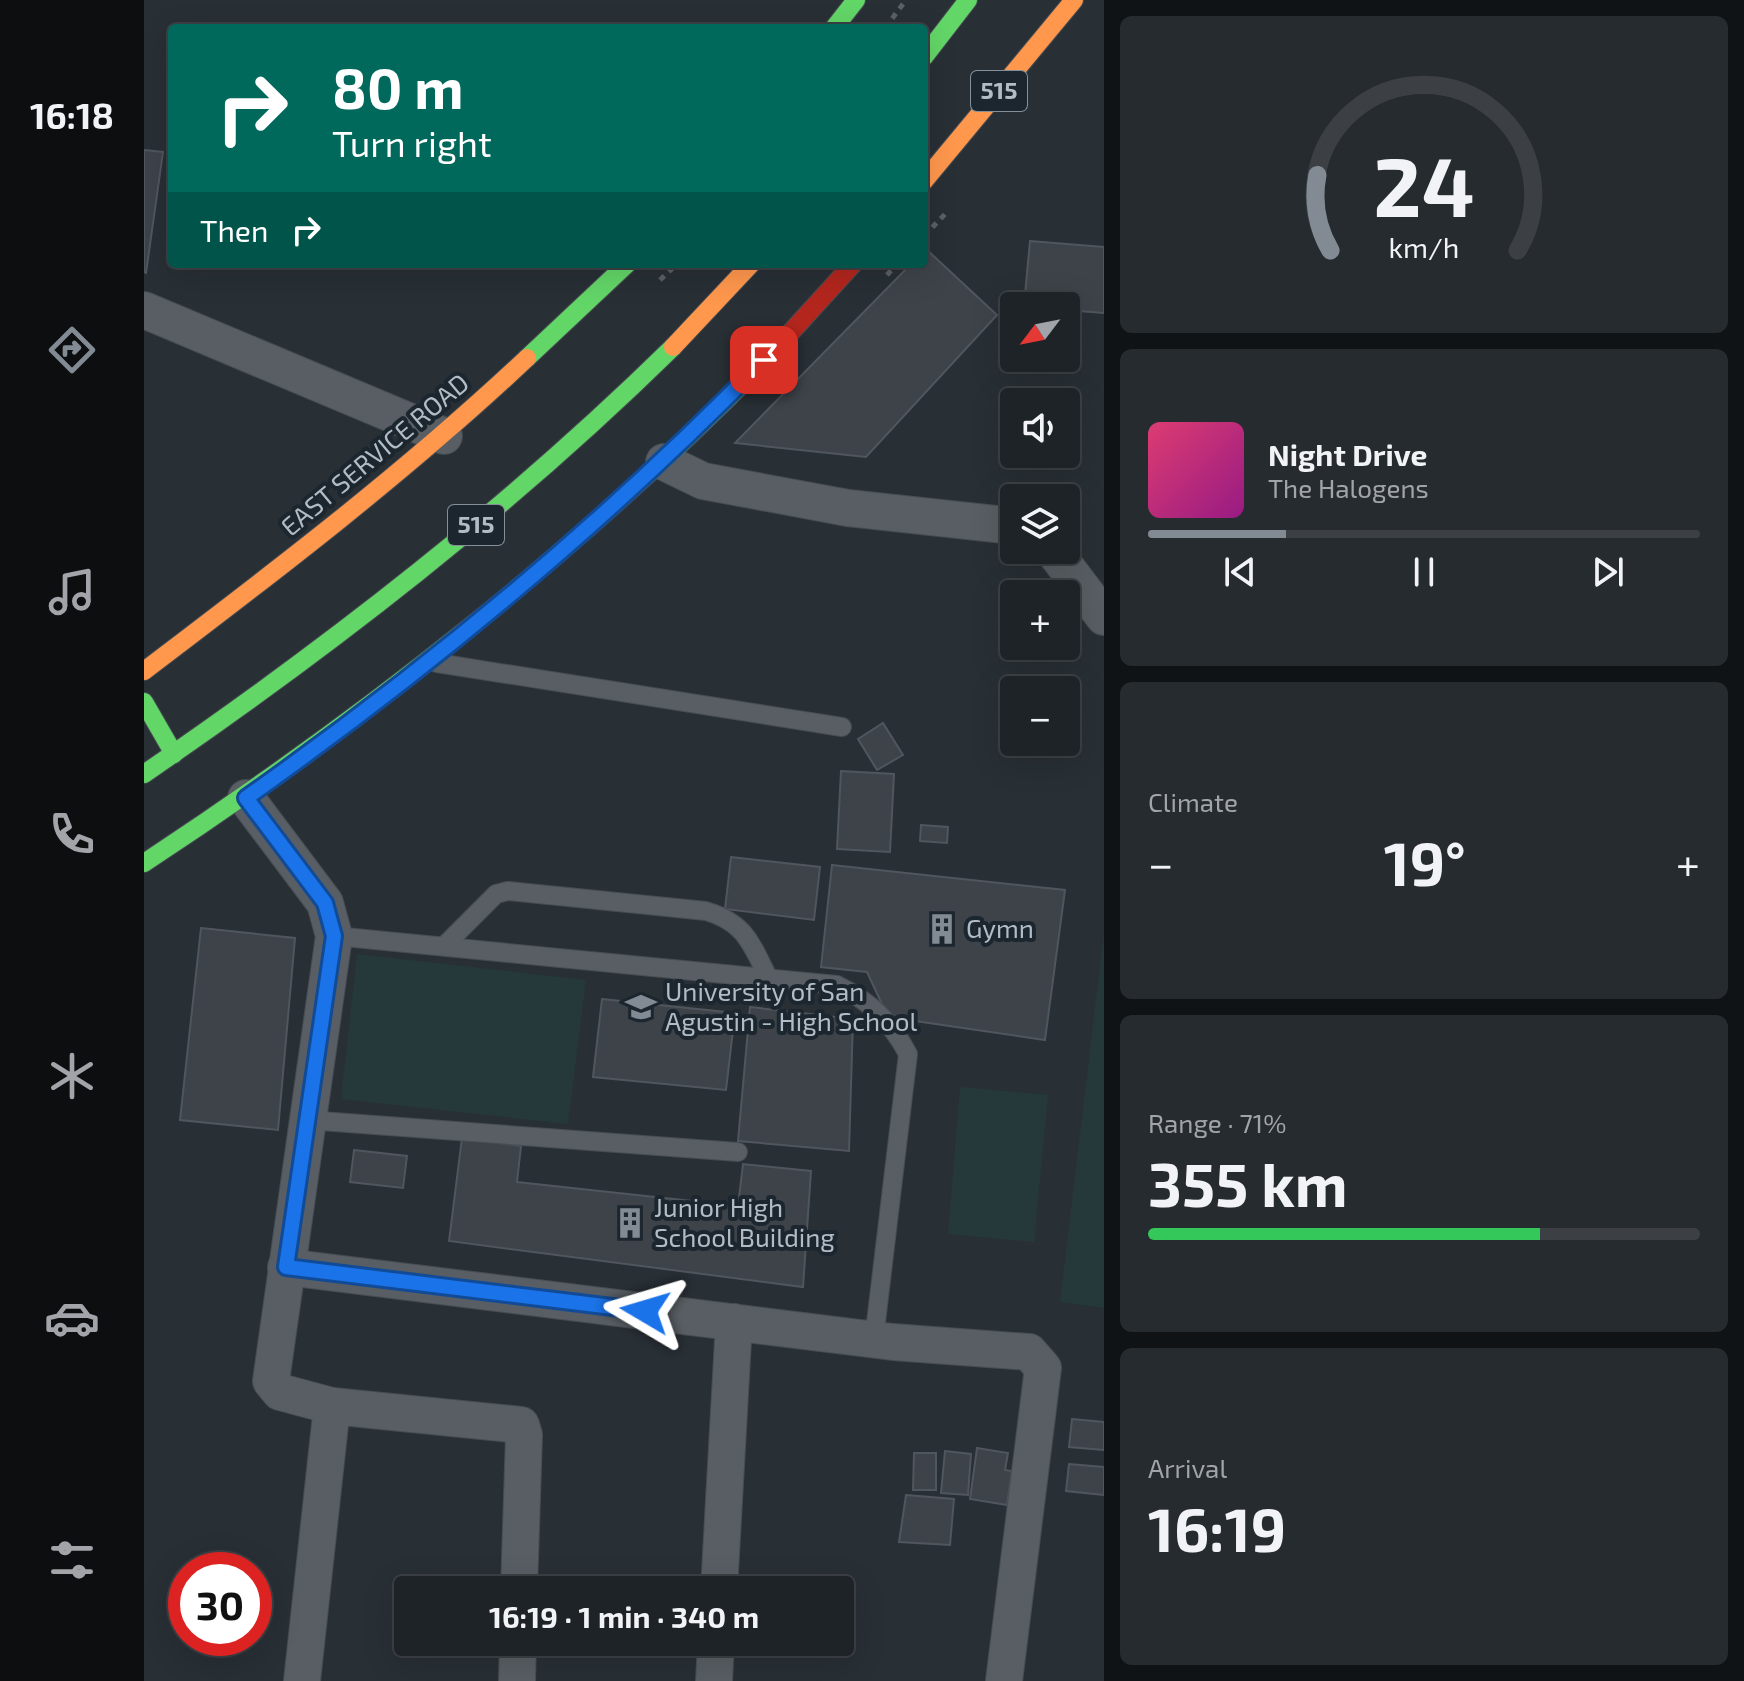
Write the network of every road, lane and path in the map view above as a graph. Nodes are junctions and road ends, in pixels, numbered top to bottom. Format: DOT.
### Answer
graph roads {
  1 [pos="856,0"];
  2 [pos="906,0"];
  3 [pos="968,0"];
  4 [pos="1074,0"];
  5 [pos="837,24"];
  6 [pos="888,24"];
  7 [pos="928,52"];
  8 [pos="928,176"];
  9 [pos="623,268"];
  10 [pos="747,268"];
  11 [pos="849,268"];
  12 [pos="144,310"];
  13 [pos="444,436"];
  14 [pos="664,462"];
  15 [pos="1000,524"];
  16 [pos="1064,564"];
  17 [pos="1104,617"];
  18 [pos="429,662"];
  19 [pos="144,671"];
  20 [pos="144,702"];
  21 [pos="842,727"];
  22 [pos="174,754"];
  23 [pos="144,774"];
  24 [pos="246,798"];
  25 [pos="144,863"];
  26 [pos="334,936"];
  27 [pos="445,945"];
  28 [pos="769,979"];
  29 [pos="307,1120"];
  30 [pos="738,1152"];
  31 [pos="286,1267"];
  32 [pos="734,1322"];
  33 [pos="874,1339"];
  34 [pos="332,1406"];
  35 [pos="519,1576"];
  36 [pos="720,1576"];
  37 [pos="518,1656"];
  38 [pos="715,1656"];
  39 [pos="302,1681"];
  40 [pos="517,1681"];
  41 [pos="714,1681"];
  42 [pos="1004,1681"];
  1 -- 5 [label="main road"];
  2 -- 6 [label="path"];
  3 -- 7 [label="main road"];
  4 -- 8 [label="main road, 515"];
  9 -- 13 [label="main road, EAST SERVICE ROAD"];
  10 -- 22 [label="main road, 515"];
  11 -- 14 [label="main road"];
  12 -- 13 [label="street"];
  13 -- 19 [label="main road, EAST SERVICE ROAD"];
  14 -- 15 [label="street"];
  14 -- 18 [label="main road"];
  16 -- 17 [label="street"];
  18 -- 21 [label="lane"];
  18 -- 24 [label="main road"];
  20 -- 22 [label="main road"];
  22 -- 23 [label="main road, 515"];
  24 -- 25 [label="main road"];
  24 -- 26 [label="street"];
  26 -- 27 [label="lane"];
  26 -- 29 [label="street"];
  27 -- 28 [label="lane"];
  27 -- 28 [label="lane"];
  28 -- 33 [label="lane"];
  29 -- 30 [label="lane"];
  29 -- 31 [label="street"];
  31 -- 32 [label="street"];
  31 -- 34 [label="street"];
  32 -- 33 [label="street"];
  32 -- 36 [label="street"];
  33 -- 42 [label="street"];
  34 -- 35 [label="street"];
  34 -- 39 [label="street"];
  37 -- 40 [label="street"];
  38 -- 41 [label="street"];
}
